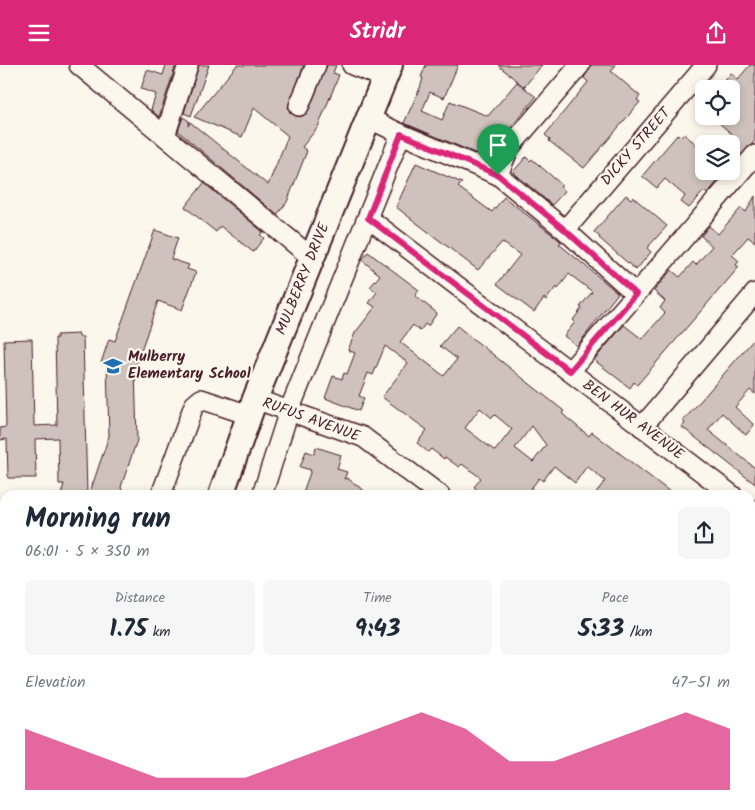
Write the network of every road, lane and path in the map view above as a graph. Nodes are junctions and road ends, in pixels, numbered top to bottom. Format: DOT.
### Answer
graph roads {
  1 [pos="79,65"];
  2 [pos="188,65"];
  3 [pos="316,65"];
  4 [pos="352,65"];
  5 [pos="579,65"];
  6 [pos="706,65"];
  7 [pos="387,72"];
  8 [pos="299,106"];
  9 [pos="368,118"];
  10 [pos="401,134"];
  11 [pos="165,136"];
  12 [pos="755,155"];
  13 [pos="498,175"];
  14 [pos="368,218"];
  15 [pos="565,230"];
  16 [pos="312,258"];
  17 [pos="755,293"];
  18 [pos="636,294"];
  19 [pos="570,371"];
  20 [pos="252,407"];
  21 [pos="289,411"];
  22 [pos="642,427"];
  23 [pos="163,490"];
  24 [pos="223,490"];
  25 [pos="264,490"];
  26 [pos="433,490"];
  27 [pos="725,490"];
  1 -- 11 [label="street"];
  2 -- 11 [label="street"];
  3 -- 8 [label="street"];
  4 -- 7 [label="street"];
  5 -- 13 [label="street"];
  6 -- 15 [label="street, DICKY STREET"];
  7 -- 9 [label="main road, MULBERRY DRIVE"];
  9 -- 10 [label="street"];
  9 -- 16 [label="main road, MULBERRY DRIVE"];
  10 -- 13 [label="street"];
  10 -- 14 [label="street"];
  11 -- 16 [label="street"];
  12 -- 18 [label="street"];
  13 -- 15 [label="street"];
  14 -- 19 [label="street, BEN HUR AVENUE"];
  14 -- 21 [label="street"];
  15 -- 18 [label="street"];
  16 -- 20 [label="main road, MULBERRY DRIVE"];
  17 -- 22 [label="street"];
  18 -- 19 [label="street"];
  19 -- 22 [label="street, BEN HUR AVENUE"];
  20 -- 21 [label="street, RUFUS AVENUE"];
  20 -- 23 [label="street, RUFUS AVENUE"];
  20 -- 24 [label="main road, MULBERRY DRIVE"];
  21 -- 25 [label="street"];
  21 -- 26 [label="street, RUFUS AVENUE"];
  22 -- 27 [label="street, BEN HUR AVENUE"];
}
